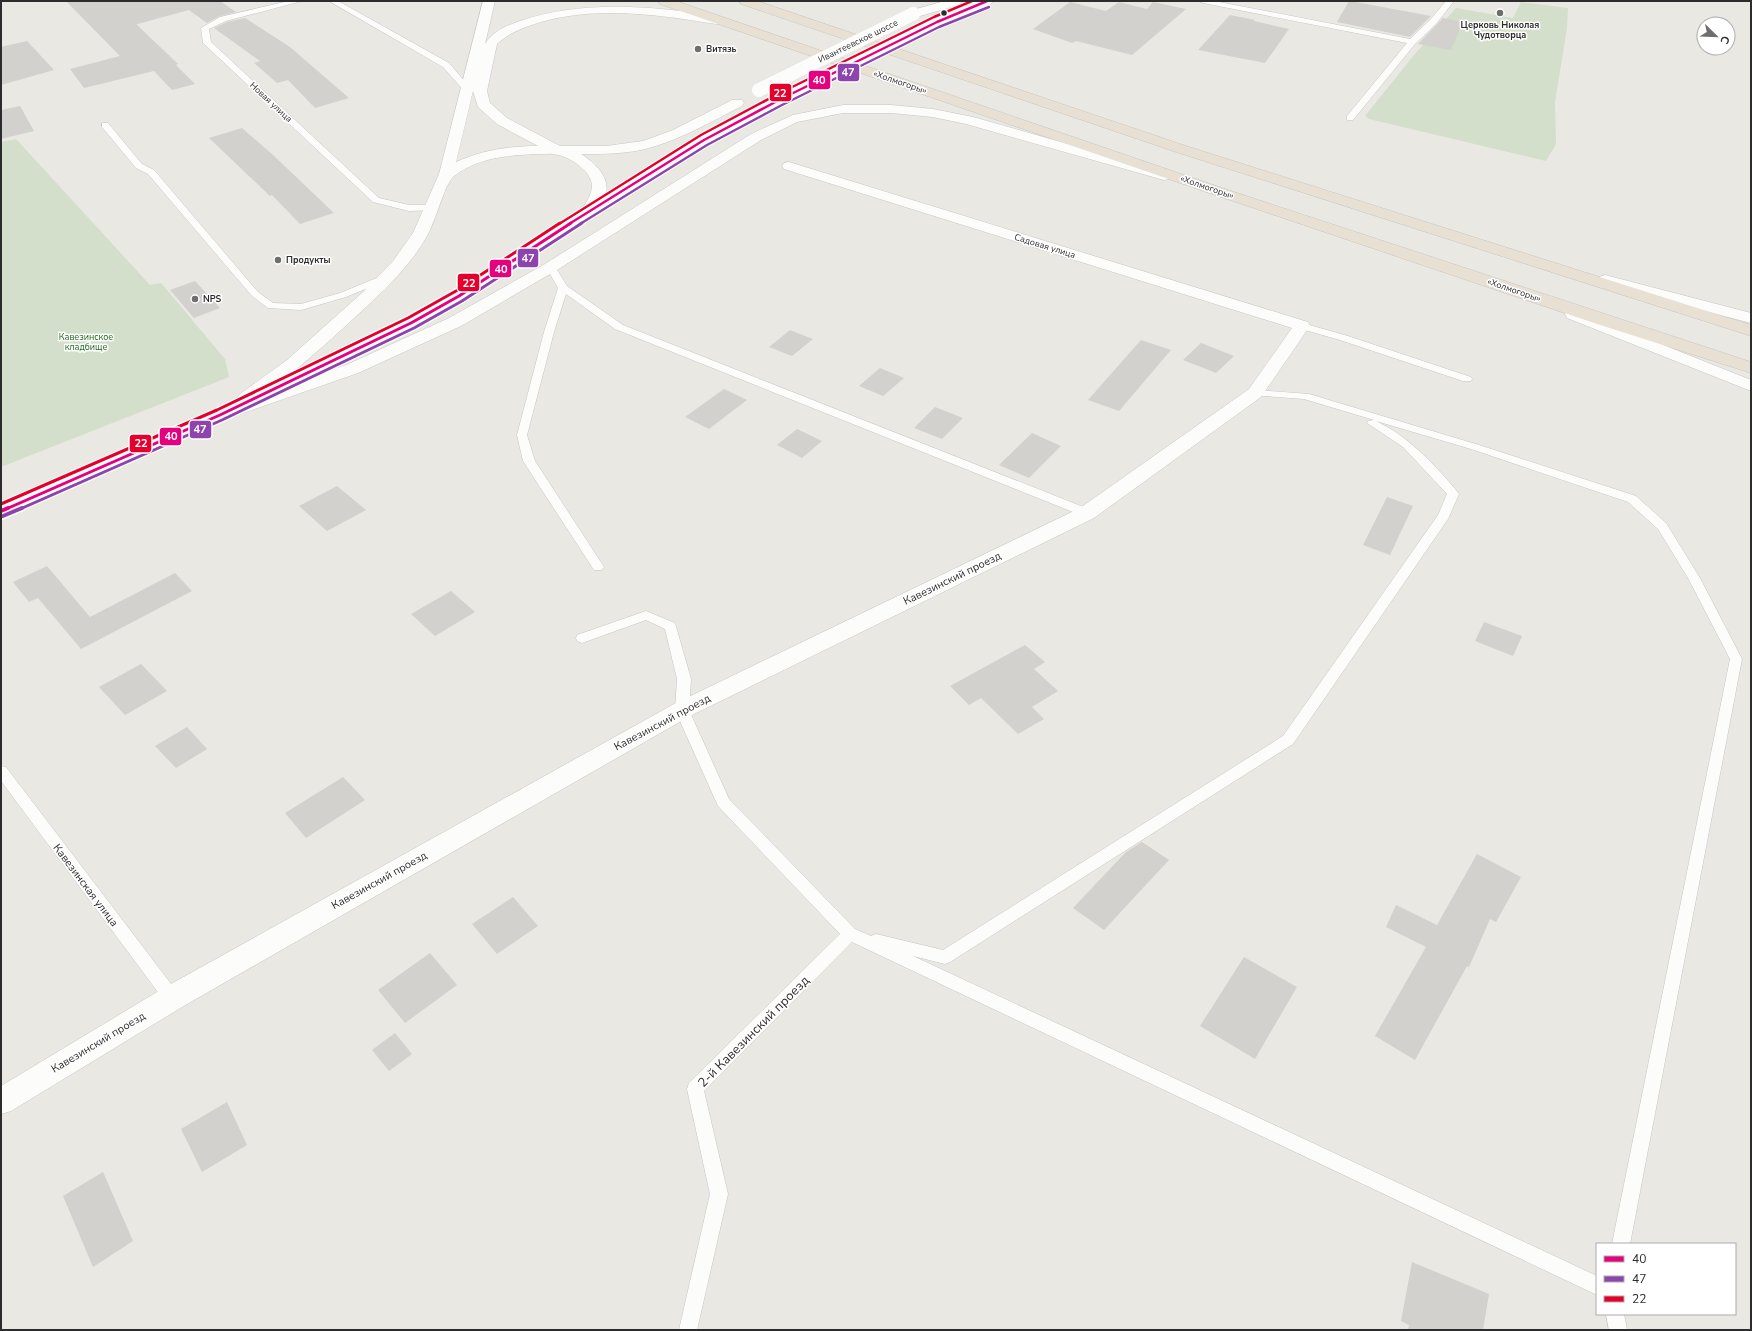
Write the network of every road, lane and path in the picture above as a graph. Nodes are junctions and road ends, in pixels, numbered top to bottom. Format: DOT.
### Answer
graph roads {
  1 [pos="298,1"];
  2 [pos="333,1"];
  3 [pos="489,1"];
  4 [pos="664,1"];
  5 [pos="745,1"];
  6 [pos="987,1"];
  7 [pos="1203,1"];
  8 [pos="1450,1"];
  9 [pos="949,2"];
  10 [pos="716,20"];
  11 [pos="1412,42"];
  12 [pos="468,90"];
  13 [pos="737,103"];
  14 [pos="1350,118"];
  15 [pos="104,125"];
  16 [pos="557,150"];
  17 [pos="789,166"];
  18 [pos="446,174"];
  19 [pos="1220,192"];
  20 [pos="431,208"];
  21 [pos="585,214"];
  22 [pos="1550,266"];
  23 [pos="551,267"];
  24 [pos="389,276"];
  25 [pos="564,288"];
  26 [pos="1508,288"];
  27 [pos="1751,318"];
  28 [pos="1302,326"];
  29 [pos="1751,331"];
  30 [pos="1751,368"];
  31 [pos="1467,379"];
  32 [pos="1751,386"];
  33 [pos="1256,393"];
  34 [pos="1305,396"];
  35 [pos="220,415"];
  36 [pos="1,511"];
  37 [pos="1087,513"];
  38 [pos="598,567"];
  39 [pos="582,638"];
  40 [pos="682,710"];
  41 [pos="1,772"];
  42 [pos="850,934"];
  43 [pos="172,998"];
  44 [pos="1,1101"];
  45 [pos="1621,1243"];
  46 [pos="1596,1286"];
  47 [pos="1615,1315"];
  48 [pos="688,1330"];
  49 [pos="1618,1330"];
  1 -- 20 [label="lane, Новая улица"];
  2 -- 12 [label="lane"];
  3 -- 12 [label="main road"];
  4 -- 10 [label="highway, «Холмогоры»"];
  5 -- 22 [label="highway"];
  6 -- 21 [label="main road, Ивантеевское шоссе, bridge"];
  7 -- 11 [label="lane"];
  8 -- 11 [label="lane"];
  9 -- 13 [label="main road, Ивантеевское шоссе, bridge"];
  10 -- 16 [label="main road"];
  10 -- 19 [label="highway, «Холмогоры»"];
  11 -- 14 [label="lane"];
  12 -- 18 [label="main road"];
  13 -- 16 [label="main road"];
  13 -- 21 [label="main road, Ивантеевское шоссе"];
  15 -- 24 [label="lane"];
  16 -- 18 [label="main road"];
  16 -- 21 [label="main road"];
  17 -- 28 [label="main road, Садовая улица"];
  18 -- 20 [label="main road"];
  19 -- 23 [label="main road"];
  19 -- 26 [label="highway, «Холмогоры»"];
  20 -- 24 [label="main road"];
  21 -- 35 [label="main road, Ивантеевское шоссе"];
  22 -- 27 [label="main road"];
  22 -- 29 [label="highway"];
  23 -- 25 [label="lane"];
  23 -- 35 [label="main road"];
  24 -- 35 [label="main road"];
  25 -- 37 [label="lane"];
  25 -- 38 [label="lane"];
  26 -- 30 [label="highway, «Холмогоры»"];
  26 -- 32 [label="main road"];
  28 -- 31 [label="lane"];
  28 -- 33 [label="main road, Кавезинский проезд"];
  33 -- 34 [label="lane"];
  33 -- 37 [label="main road, Кавезинский проезд"];
  34 -- 42 [label="lane"];
  34 -- 45 [label="lane"];
  35 -- 36 [label="main road, Ивантеевское шоссе"];
  37 -- 40 [label="main road, Кавезинский проезд"];
  39 -- 40 [label="lane"];
  40 -- 42 [label="lane"];
  40 -- 43 [label="main road, Кавезинский проезд"];
  41 -- 43 [label="lane, Кавезинская улица"];
  42 -- 46 [label="lane"];
  42 -- 48 [label="lane, 2-й Кавезинский проезд"];
  43 -- 44 [label="main road, Кавезинский проезд"];
  47 -- 49 [label="lane"];
}
